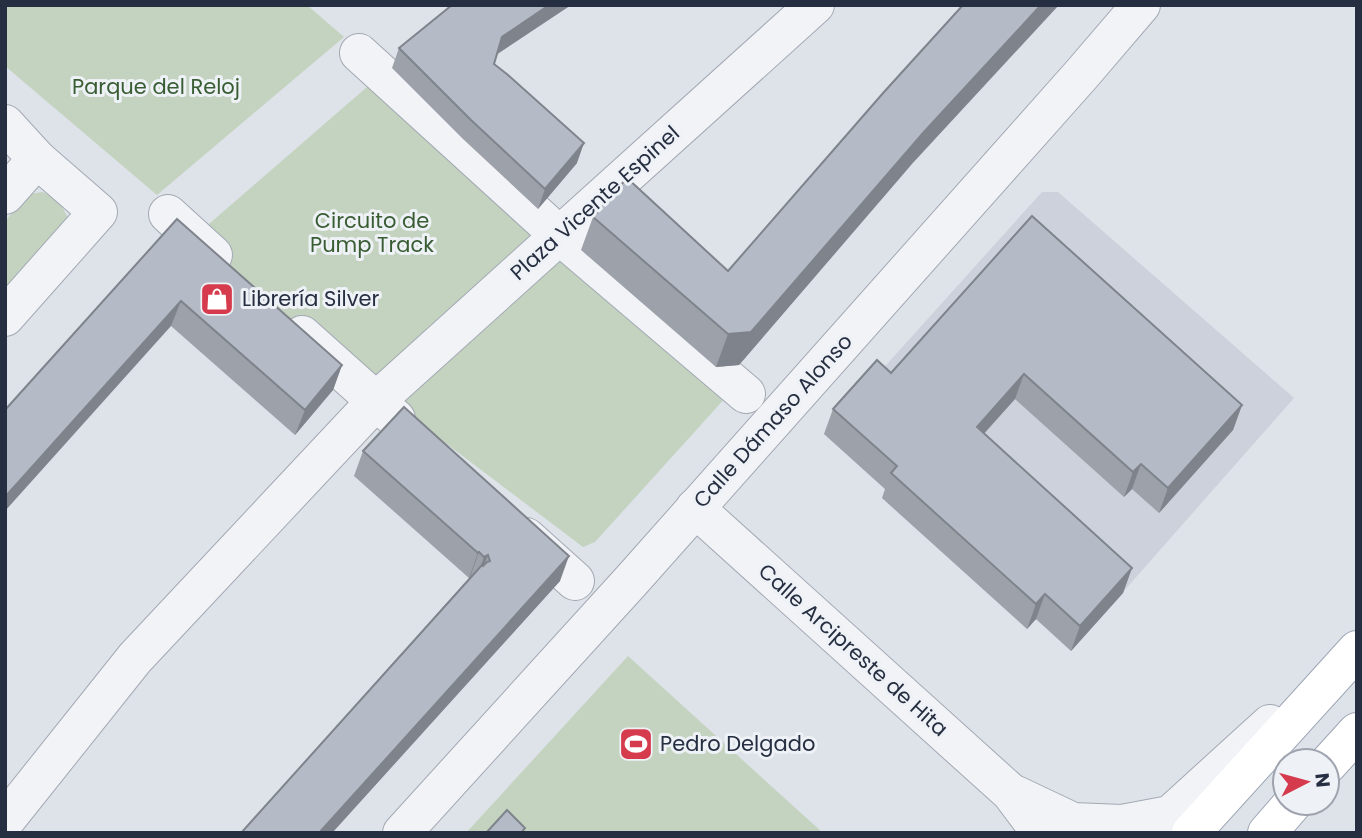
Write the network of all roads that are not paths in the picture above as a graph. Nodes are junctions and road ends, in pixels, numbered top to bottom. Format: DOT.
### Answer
graph roads {
  1 [pos="815,5"];
  2 [pos="1141,5"];
  3 [pos="359,53"];
  4 [pos="5,124"];
  5 [pos="37,159"];
  6 [pos="5,195"];
  7 [pos="168,214"];
  8 [pos="559,235"];
  9 [pos="239,278"];
  10 [pos="278,313"];
  11 [pos="5,317"];
  12 [pos="746,394"];
  13 [pos="376,401"];
  14 [pos="416,438"];
  15 [pos="695,508"];
  16 [pos="498,511"];
  17 [pos="575,581"];
  18 [pos="1357,648"];
  19 [pos="1357,732"];
  20 [pos="1341,750"];
  21 [pos="1011,793"];
  22 [pos="1281,817"];
  23 [pos="5,821"];
  24 [pos="402,833"];
  25 [pos="1041,833"];
  26 [pos="1191,833"];
  27 [pos="1267,833"];
  1 -- 8 [label="street, Plaza Vicente Espinel"];
  2 -- 15 [label="street, Calle Dámaso Alonso"];
  3 -- 8 [label="street"];
  4 -- 5 [label="street"];
  5 -- 6 [label="street"];
  5 -- 11 [label="street"];
  7 -- 9 [label="street"];
  8 -- 12 [label="street"];
  8 -- 13 [label="street, Plaza Vicente Espinel"];
  10 -- 13 [label="street"];
  13 -- 14 [label="street"];
  13 -- 23 [label="street, Plaza Vicente Espinel"];
  15 -- 21 [label="street, Calle Arcipreste de Hita"];
  15 -- 24 [label="street, Calle Dámaso Alonso"];
  16 -- 17 [label="street"];
  18 -- 21 [label="street, Calle Arcipreste de Hita"];
  18 -- 26 [label="main road"];
  19 -- 20 [label="main road"];
  21 -- 25 [label="street, Calle Arcipreste de Hita"];
  22 -- 27 [label="main road"];
}
